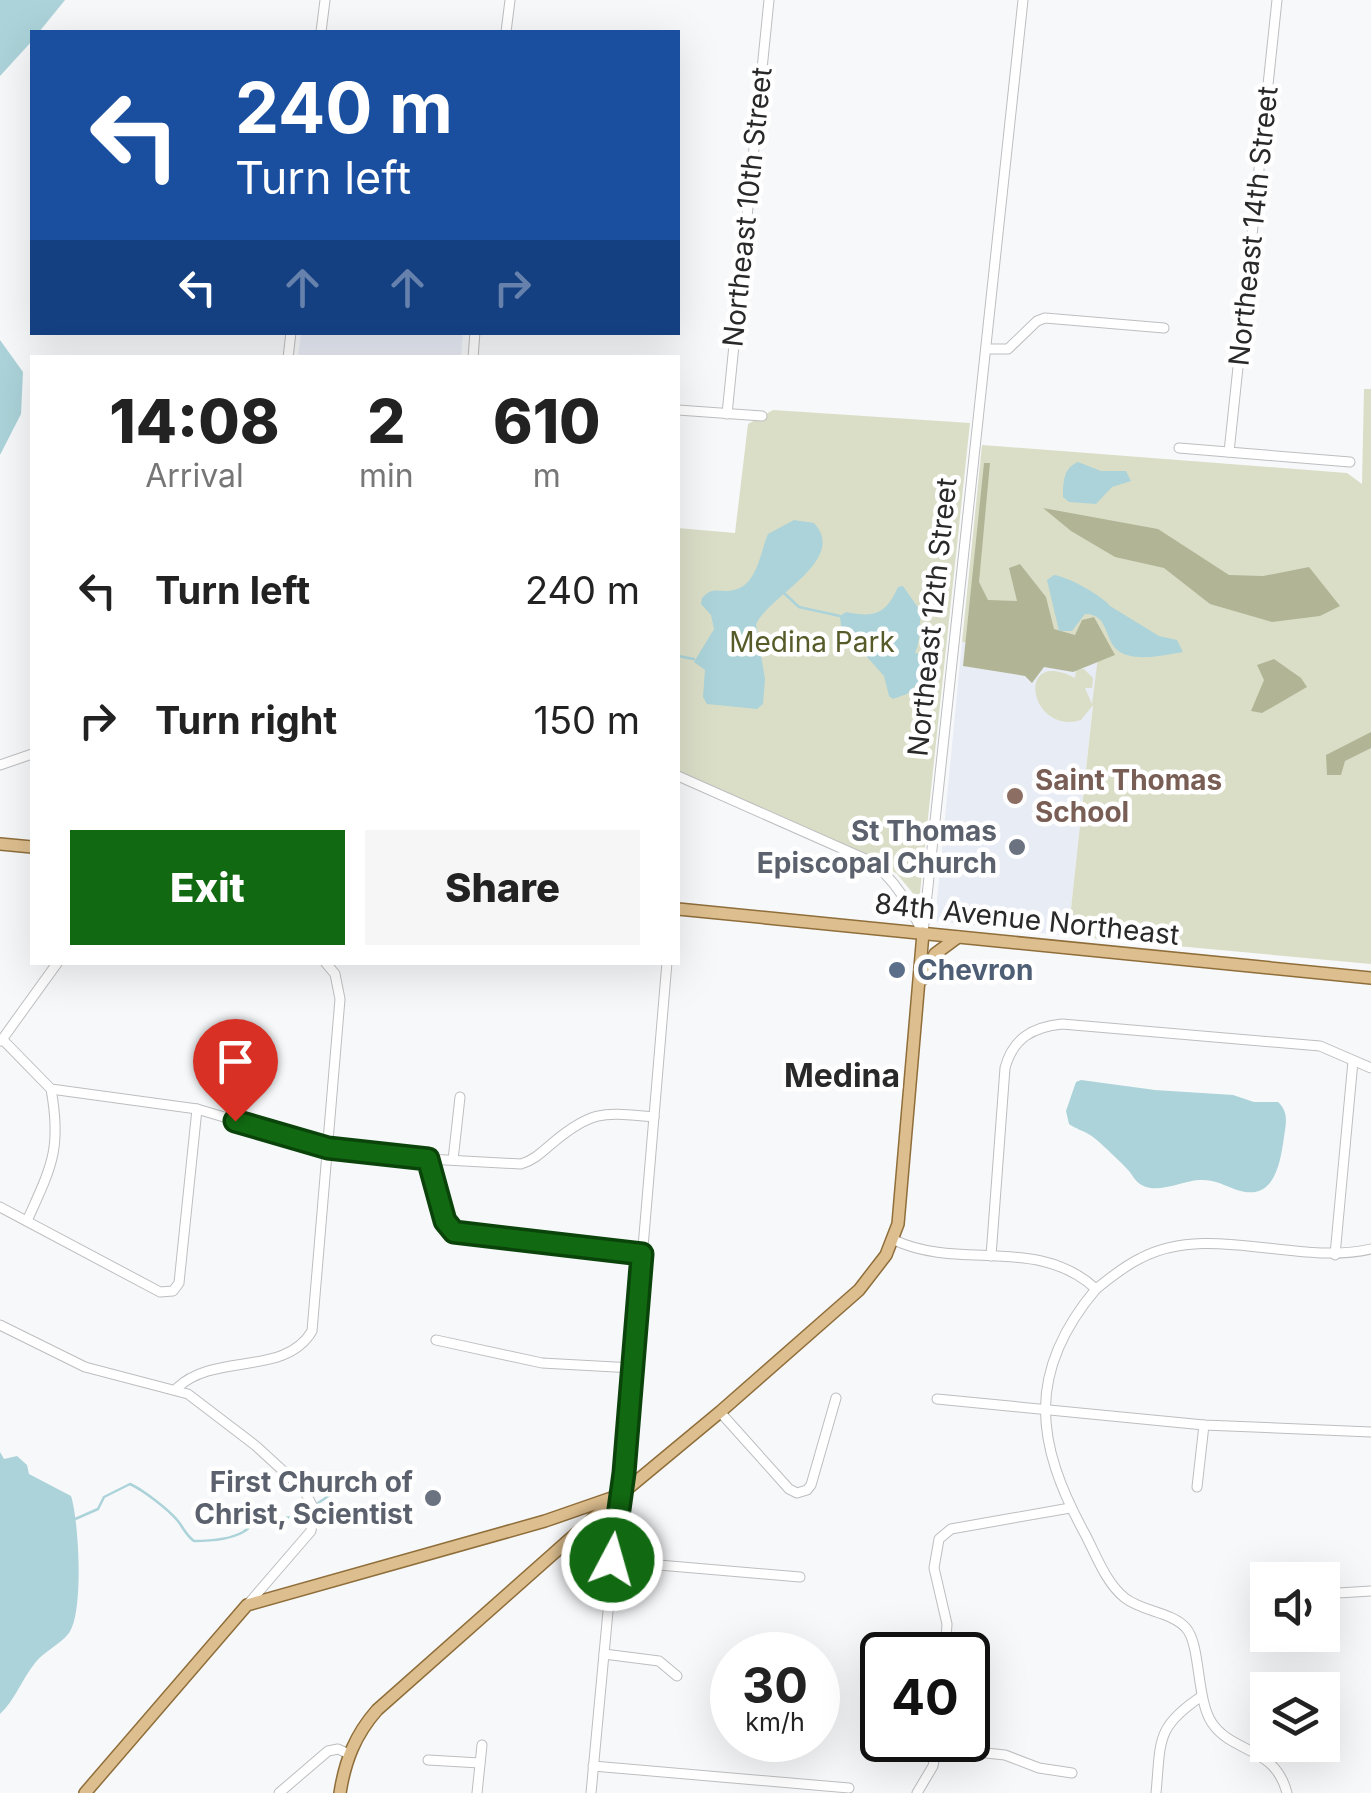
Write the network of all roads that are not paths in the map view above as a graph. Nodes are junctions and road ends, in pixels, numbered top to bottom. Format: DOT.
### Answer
graph roads {
  1 [pos="325,0"];
  2 [pos="510,0"];
  3 [pos="768,0"];
  4 [pos="1024,0"];
  5 [pos="1277,0"];
  6 [pos="322,30"];
  7 [pos="506,30"];
  8 [pos="1164,328"];
  9 [pos="986,348"];
  10 [pos="680,410"];
  11 [pos="727,414"];
  12 [pos="762,416"];
  13 [pos="1179,448"];
  14 [pos="1229,452"];
  15 [pos="1350,462"];
  16 [pos="30,755"];
  17 [pos="0,765"];
  18 [pos="680,777"];
  19 [pos="0,844"];
  20 [pos="30,847"];
  21 [pos="929,889"];
  22 [pos="905,898"];
  23 [pos="680,909"];
  24 [pos="923,934"];
  25 [pos="958,937"];
  26 [pos="56,965"];
  27 [pos="328,965"];
  28 [pos="666,965"];
  29 [pos="1371,978"];
  30 [pos="919,987"];
  31 [pos="1,1041"];
  32 [pos="1353,1061"];
  33 [pos="1371,1068"];
  34 [pos="51,1090"];
  35 [pos="460,1097"];
  36 [pos="197,1110"];
  37 [pos="654,1117"];
  38 [pos="328,1148"];
  39 [pos="428,1159"];
  40 [pos="453,1160"];
  41 [pos="0,1207"];
  42 [pos="28,1221"];
  43 [pos="894,1240"];
  44 [pos="1371,1249"];
  45 [pos="642,1254"];
  46 [pos="1335,1255"];
  47 [pos="991,1256"];
  48 [pos="1096,1290"];
  49 [pos="0,1325"];
  50 [pos="436,1340"];
  51 [pos="633,1368"];
  52 [pos="177,1388"];
  53 [pos="836,1398"];
  54 [pos="937,1399"];
  55 [pos="1046,1410"];
  56 [pos="720,1412"];
  57 [pos="1204,1425"];
  58 [pos="1371,1432"];
  59 [pos="1198,1487"];
  60 [pos="620,1495"];
  61 [pos="1070,1508"];
  62 [pos="546,1520"];
  63 [pos="563,1546"];
  64 [pos="612,1560"];
  65 [pos="800,1577"];
  66 [pos="268,1582"];
  67 [pos="1371,1591"];
  68 [pos="1340,1593"];
  69 [pos="278,1596"];
  70 [pos="247,1605"];
  71 [pos="946,1632"];
  72 [pos="604,1654"];
  73 [pos="677,1676"];
  74 [pos="1202,1696"];
  75 [pos="482,1745"];
  76 [pos="990,1752"];
  77 [pos="348,1754"];
  78 [pos="428,1760"];
  79 [pos="934,1762"];
  80 [pos="480,1763"];
  81 [pos="593,1766"];
  82 [pos="1072,1773"];
  83 [pos="849,1788"];
  84 [pos="85,1793"];
  85 [pos="279,1793"];
  86 [pos="340,1793"];
  87 [pos="477,1793"];
  88 [pos="591,1793"];
  89 [pos="917,1793"];
  90 [pos="1156,1793"];
  91 [pos="1288,1793"];
  1 -- 6 [label="street"];
  2 -- 7 [label="street"];
  3 -- 11 [label="street, Northeast 10th Street"];
  4 -- 9 [label="street, Northeast 12th Street"];
  5 -- 14 [label="street, Northeast 14th Street"];
  8 -- 9 [label="street"];
  9 -- 21 [label="street, Northeast 12th Street"];
  10 -- 11 [label="street"];
  11 -- 12 [label="street"];
  13 -- 14 [label="street"];
  14 -- 15 [label="street"];
  16 -- 17 [label="street"];
  18 -- 22 [label="street"];
  19 -- 20 [label="main road"];
  21 -- 22 [label="street"];
  21 -- 24 [label="street, Northeast 12th Street"];
  22 -- 24 [label="street"];
  23 -- 24 [label="main road, 84th Avenue Northeast"];
  24 -- 25 [label="main road, 84th Avenue Northeast"];
  24 -- 30 [label="main road, Northeast 12th Street"];
  25 -- 29 [label="main road, 84th Avenue Northeast"];
  25 -- 30 [label="main road"];
  26 -- 31 [label="street"];
  27 -- 38 [label="street"];
  28 -- 37 [label="street"];
  30 -- 43 [label="main road, Northeast 12th Street"];
  31 -- 34 [label="street"];
  32 -- 33 [label="street"];
  32 -- 46 [label="street"];
  32 -- 47 [label="street"];
  34 -- 36 [label="street"];
  34 -- 42 [label="street"];
  35 -- 40 [label="street"];
  36 -- 38 [label="street"];
  36 -- 42 [label="street"];
  37 -- 40 [label="street"];
  37 -- 45 [label="street"];
  38 -- 39 [label="street"];
  38 -- 52 [label="street"];
  39 -- 40 [label="street"];
  39 -- 45 [label="street"];
  41 -- 42 [label="street"];
  43 -- 47 [label="street"];
  43 -- 56 [label="main road"];
  44 -- 46 [label="street"];
  45 -- 51 [label="street"];
  46 -- 48 [label="street"];
  47 -- 48 [label="street"];
  48 -- 55 [label="street"];
  49 -- 52 [label="street"];
  50 -- 51 [label="street"];
  51 -- 60 [label="street"];
  52 -- 66 [label="street"];
  53 -- 56 [label="street"];
  54 -- 55 [label="street"];
  55 -- 57 [label="street"];
  55 -- 61 [label="street"];
  56 -- 60 [label="main road"];
  57 -- 58 [label="street"];
  57 -- 59 [label="street"];
  60 -- 62 [label="main road"];
  60 -- 63 [label="main road"];
  60 -- 64 [label="street"];
  61 -- 71 [label="street"];
  61 -- 74 [label="street"];
  62 -- 63 [label="main road"];
  62 -- 69 [label="main road"];
  63 -- 77 [label="main road"];
  64 -- 65 [label="street"];
  64 -- 72 [label="street"];
  66 -- 69 [label="street"];
  66 -- 70 [label="street"];
  67 -- 68 [label="street"];
  69 -- 70 [label="main road"];
  70 -- 84 [label="main road"];
  72 -- 73 [label="street"];
  72 -- 81 [label="street"];
  74 -- 90 [label="street"];
  74 -- 91 [label="street"];
  75 -- 80 [label="street"];
  76 -- 82 [label="street"];
  77 -- 85 [label="street"];
  77 -- 86 [label="main road"];
  78 -- 80 [label="street"];
  79 -- 89 [label="street"];
  80 -- 87 [label="street"];
  81 -- 83 [label="street"];
  81 -- 88 [label="street"];
}
